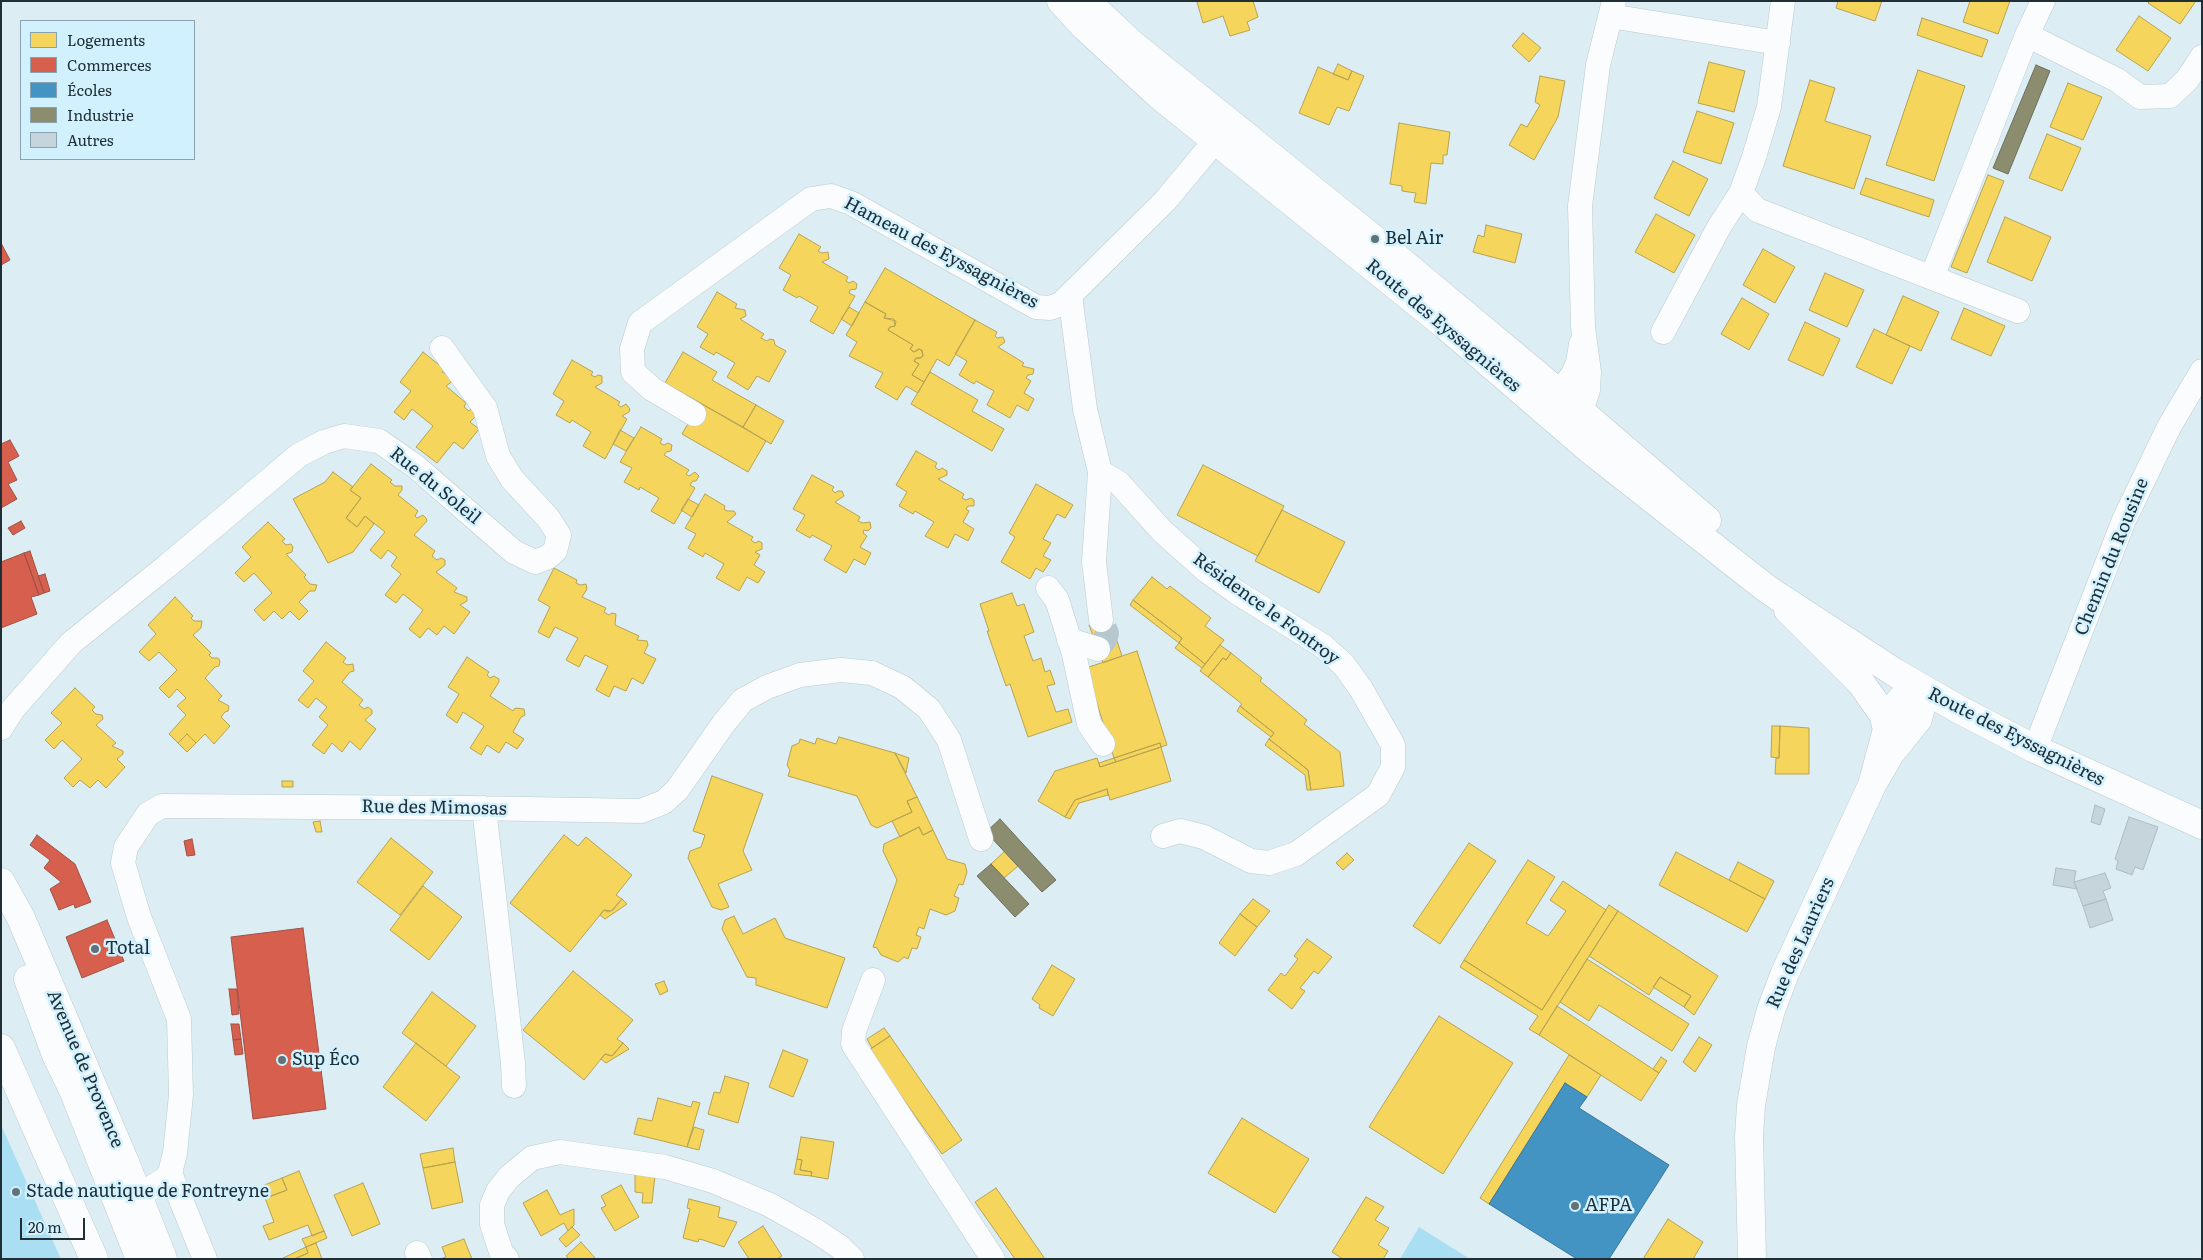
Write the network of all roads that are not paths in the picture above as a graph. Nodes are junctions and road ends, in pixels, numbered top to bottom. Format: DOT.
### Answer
graph roads {
  1 [pos="1061,1"];
  2 [pos="1086,1"];
  3 [pos="1783,1"];
  4 [pos="2044,1"];
  5 [pos="1612,9"];
  6 [pos="2027,35"];
  7 [pos="1778,43"];
  8 [pos="2202,57"];
  9 [pos="1217,113"];
  10 [pos="1215,140"];
  11 [pos="1741,193"];
  12 [pos="1360,227"];
  13 [pos="1932,277"];
  14 [pos="1070,295"];
  15 [pos="2018,310"];
  16 [pos="1446,326"];
  17 [pos="1663,332"];
  18 [pos="442,348"];
  19 [pos="2202,371"];
  20 [pos="1567,405"];
  21 [pos="694,414"];
  22 [pos="1589,449"];
  23 [pos="1100,472"];
  24 [pos="1048,588"];
  25 [pos="1767,590"];
  26 [pos="1101,620"];
  27 [pos="1838,635"];
  28 [pos="1069,640"];
  29 [pos="1098,649"];
  30 [pos="1920,688"];
  31 [pos="1960,710"];
  32 [pos="5,717"];
  33 [pos="1918,719"];
  34 [pos="1887,729"];
  35 [pos="1103,744"];
  36 [pos="2035,749"];
  37 [pos="1872,785"];
  38 [pos="484,808"];
  39 [pos="2202,825"];
  40 [pos="1164,836"];
  41 [pos="981,839"];
  42 [pos="1,882"];
  43 [pos="1,902"];
  44 [pos="873,980"];
  45 [pos="1,1048"];
  46 [pos="514,1086"];
  47 [pos="74,1092"];
  48 [pos="170,1173"];
  49 [pos="138,1196"];
  50 [pos="94,1259"];
  51 [pos="140,1259"];
  52 [pos="151,1259"];
  53 [pos="163,1259"];
  54 [pos="205,1259"];
  55 [pos="507,1259"];
  56 [pos="852,1259"];
  57 [pos="993,1259"];
  58 [pos="1752,1259"];
  1 -- 10 [label="main road, Route des Eyssagnières"];
  2 -- 9 [label="main road, Route des Eyssagnières"];
  3 -- 7 [label="street"];
  4 -- 6 [label="street"];
  5 -- 7 [label="street"];
  5 -- 20 [label="street"];
  6 -- 8 [label="street"];
  6 -- 13 [label="street"];
  7 -- 11 [label="street"];
  9 -- 10 [label="street"];
  9 -- 12 [label="main road, Route des Eyssagnières"];
  10 -- 12 [label="street"];
  10 -- 14 [label="street, Hameau des Eyssagnières"];
  10 -- 16 [label="main road, Route des Eyssagnières"];
  11 -- 13 [label="street"];
  11 -- 17 [label="street"];
  12 -- 20 [label="main road, Route des Eyssagnières"];
  13 -- 15 [label="street"];
  14 -- 21 [label="street, Hameau des Eyssagnières"];
  14 -- 23 [label="street"];
  16 -- 20 [label="street"];
  16 -- 22 [label="main road, Route des Eyssagnières"];
  18 -- 32 [label="street, Rue du Soleil"];
  19 -- 36 [label="street, Chemin du Rousine"];
  20 -- 22 [label="street"];
  20 -- 27 [label="main road, Route des Eyssagnières"];
  22 -- 25 [label="main road, Route des Eyssagnières"];
  23 -- 26 [label="street"];
  23 -- 40 [label="street, Résidence le Fontroy"];
  24 -- 28 [label="street"];
  25 -- 27 [label="main road, Route des Eyssagnières"];
  25 -- 34 [label="main road"];
  27 -- 30 [label="main road, Route des Eyssagnières"];
  28 -- 29 [label="street"];
  28 -- 35 [label="street"];
  30 -- 31 [label="main road, Route des Eyssagnières"];
  30 -- 33 [label="main road"];
  30 -- 34 [label="main road"];
  31 -- 33 [label="main road"];
  31 -- 36 [label="main road, Route des Eyssagnières"];
  33 -- 37 [label="main road"];
  34 -- 37 [label="main road"];
  36 -- 39 [label="main road, Route des Eyssagnières"];
  37 -- 58 [label="main road, Rue des Lauriers"];
  38 -- 41 [label="street, Rue des Mimosas"];
  38 -- 46 [label="street"];
  38 -- 48 [label="street, Rue des Mimosas"];
  42 -- 49 [label="main road, Avenue de Provence"];
  43 -- 47 [label="main road, Avenue de Provence"];
  44 -- 57 [label="street"];
  45 -- 50 [label="main road"];
  47 -- 49 [label="street"];
  47 -- 51 [label="main road, Avenue de Provence"];
  48 -- 49 [label="street"];
  48 -- 54 [label="street"];
  49 -- 52 [label="street"];
  49 -- 53 [label="main road, Avenue de Provence"];
  55 -- 56 [label="street"];
}
